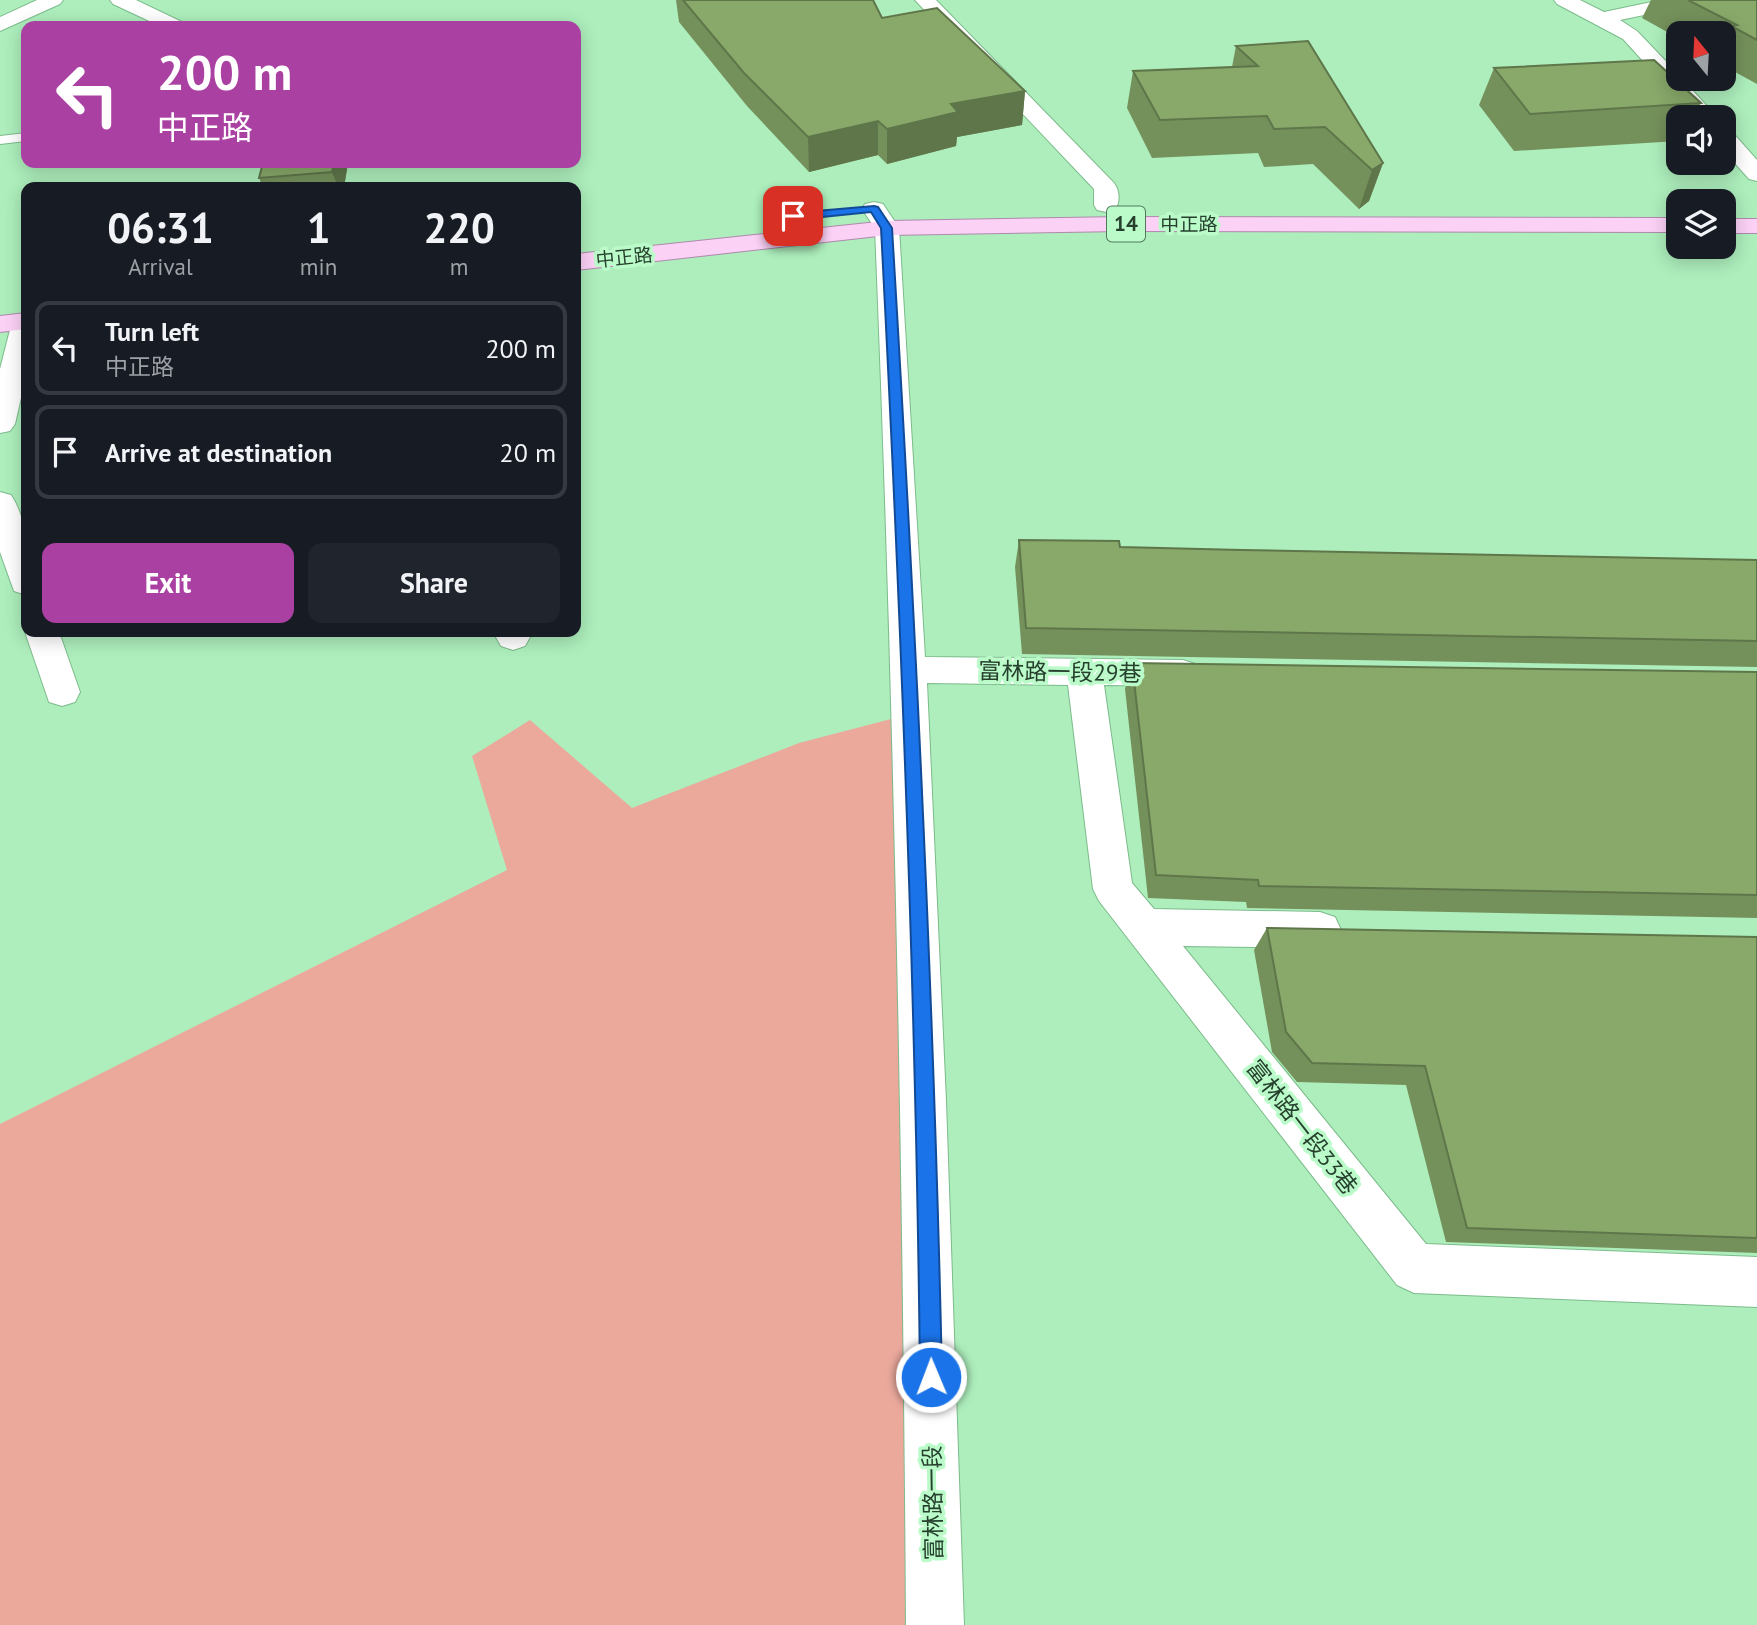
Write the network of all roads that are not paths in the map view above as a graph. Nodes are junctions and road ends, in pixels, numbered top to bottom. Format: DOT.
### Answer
graph roads {
  1 [pos="53,0"];
  2 [pos="120,0"];
  3 [pos="925,0"];
  4 [pos="1564,0"];
  5 [pos="1690,0"];
  6 [pos="1602,18"];
  7 [pos="164,21"];
  8 [pos="0,25"];
  9 [pos="1695,105"];
  10 [pos="21,138"];
  11 [pos="0,140"];
  12 [pos="1736,150"];
  13 [pos="1757,174"];
  14 [pos="1106,205"];
  15 [pos="1666,206"];
  16 [pos="1736,206"];
  17 [pos="1757,206"];
  18 [pos="880,219"];
  19 [pos="698,225"];
  20 [pos="1666,225"];
  21 [pos="1736,226"];
  22 [pos="1757,226"];
  23 [pos="581,261"];
  24 [pos="21,299"];
  25 [pos="0,301"];
  26 [pos="21,322"];
  27 [pos="0,324"];
  28 [pos="21,341"];
  29 [pos="0,424"];
  30 [pos="0,502"];
  31 [pos="21,567"];
  32 [pos="44,637"];
  33 [pos="909,670"];
  34 [pos="1084,672"];
  35 [pos="1222,674"];
  36 [pos="61,692"];
  37 [pos="1143,927"];
  38 [pos="1352,931"];
  39 [pos="1757,1282"];
  40 [pos="935,1625"];
  1 -- 8 [label="street"];
  2 -- 7 [label="street"];
  3 -- 14 [label="street"];
  4 -- 6 [label="street"];
  5 -- 6 [label="street"];
  6 -- 9 [label="street"];
  10 -- 11 [label="lane"];
  12 -- 13 [label="street"];
  14 -- 15 [label="main road, 中正路 / 14"];
  14 -- 18 [label="main road, 中正路 / 14"];
  16 -- 17 [label="main road"];
  18 -- 19 [label="main road, 中正路 / 14"];
  18 -- 20 [label="main road, 中正路 / 14"];
  18 -- 23 [label="main road, 中正路 / 14"];
  18 -- 33 [label="street, 富林路一段"];
  21 -- 22 [label="main road"];
  24 -- 25 [label="main road"];
  26 -- 27 [label="main road"];
  28 -- 29 [label="street"];
  30 -- 31 [label="street"];
  32 -- 36 [label="street"];
  33 -- 34 [label="street, 富林路一段29巷"];
  33 -- 40 [label="street, 富林路一段"];
  34 -- 35 [label="street, 富林路一段29巷"];
  34 -- 37 [label="street, 富林路一段33巷"];
  37 -- 38 [label="street"];
  37 -- 39 [label="street, 富林路一段33巷"];
}
